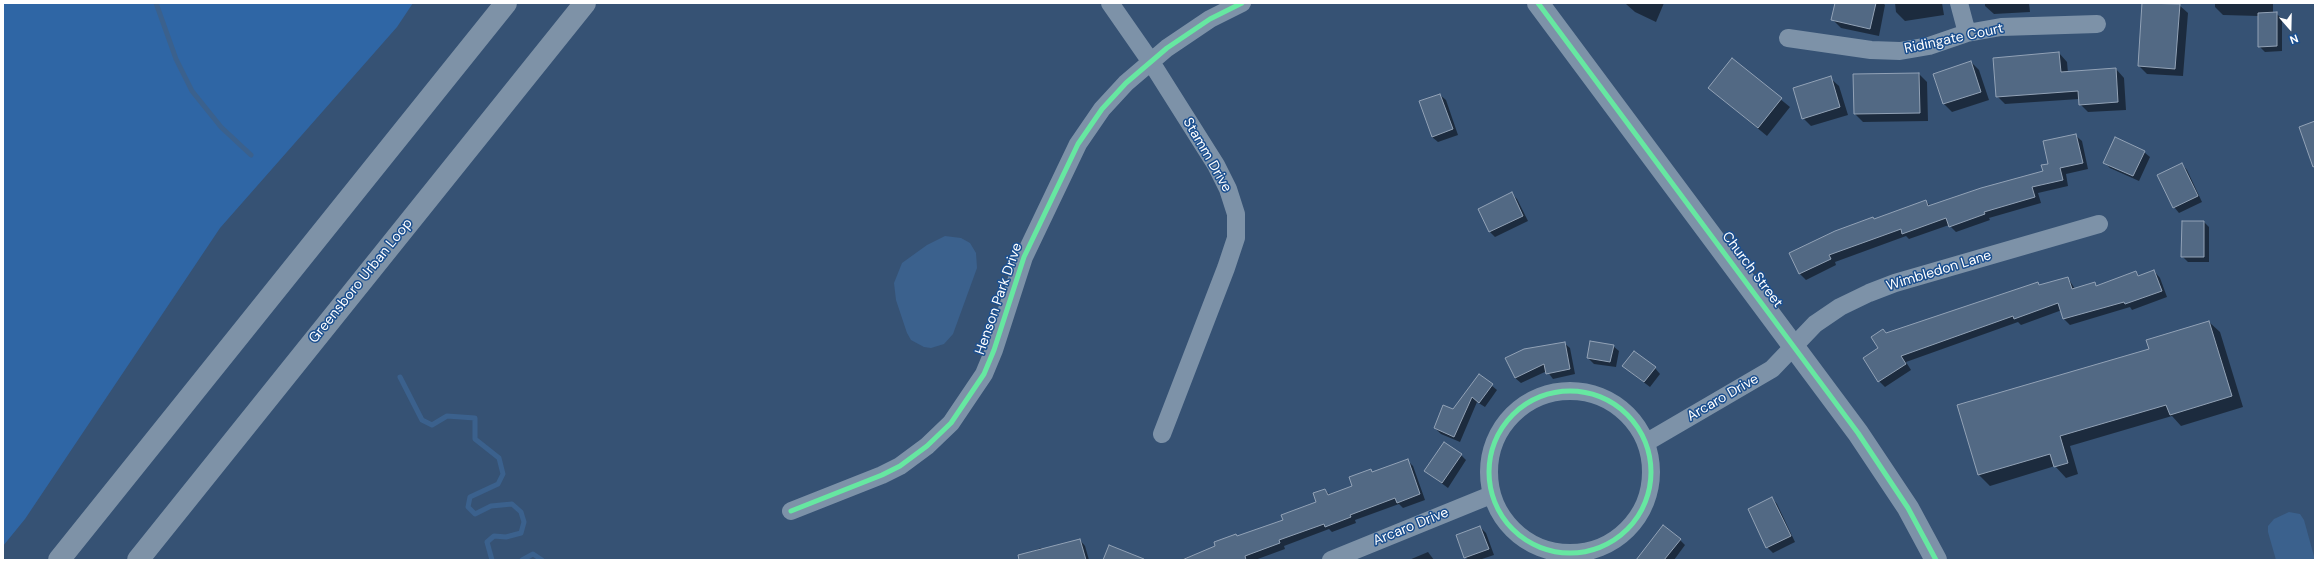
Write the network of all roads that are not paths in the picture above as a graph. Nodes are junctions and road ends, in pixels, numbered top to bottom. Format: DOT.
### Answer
graph roads {
  1 [pos="506,3"];
  2 [pos="585,3"];
  3 [pos="1110,3"];
  4 [pos="1242,3"];
  5 [pos="1538,3"];
  6 [pos="1959,3"];
  7 [pos="2097,24"];
  8 [pos="1967,33"];
  9 [pos="1788,38"];
  10 [pos="1151,62"];
  11 [pos="2099,224"];
  12 [pos="1794,346"];
  13 [pos="1162,434"];
  14 [pos="1647,442"];
  15 [pos="1491,495"];
  16 [pos="791,511"];
  17 [pos="59,560"];
  18 [pos="138,560"];
  19 [pos="1331,560"];
  20 [pos="1936,560"];
  1 -- 17 [label="highway"];
  2 -- 18 [label="highway, Greensboro Urban Loop"];
  3 -- 10 [label="street, Stamm Drive"];
  4 -- 10 [label="street, Henson Park Drive"];
  5 -- 12 [label="street, Church Street"];
  6 -- 8 [label="street"];
  7 -- 8 [label="street, Ridingate Court"];
  8 -- 9 [label="street, Ridingate Court"];
  10 -- 13 [label="street, Stamm Drive"];
  10 -- 16 [label="street, Henson Park Drive"];
  11 -- 12 [label="street, Wimbledon Lane"];
  12 -- 14 [label="street, Arcaro Drive"];
  12 -- 20 [label="street, Church Street"];
  14 -- 15 [label="street"];
  14 -- 15 [label="street"];
  15 -- 19 [label="street, Arcaro Drive"];
}
